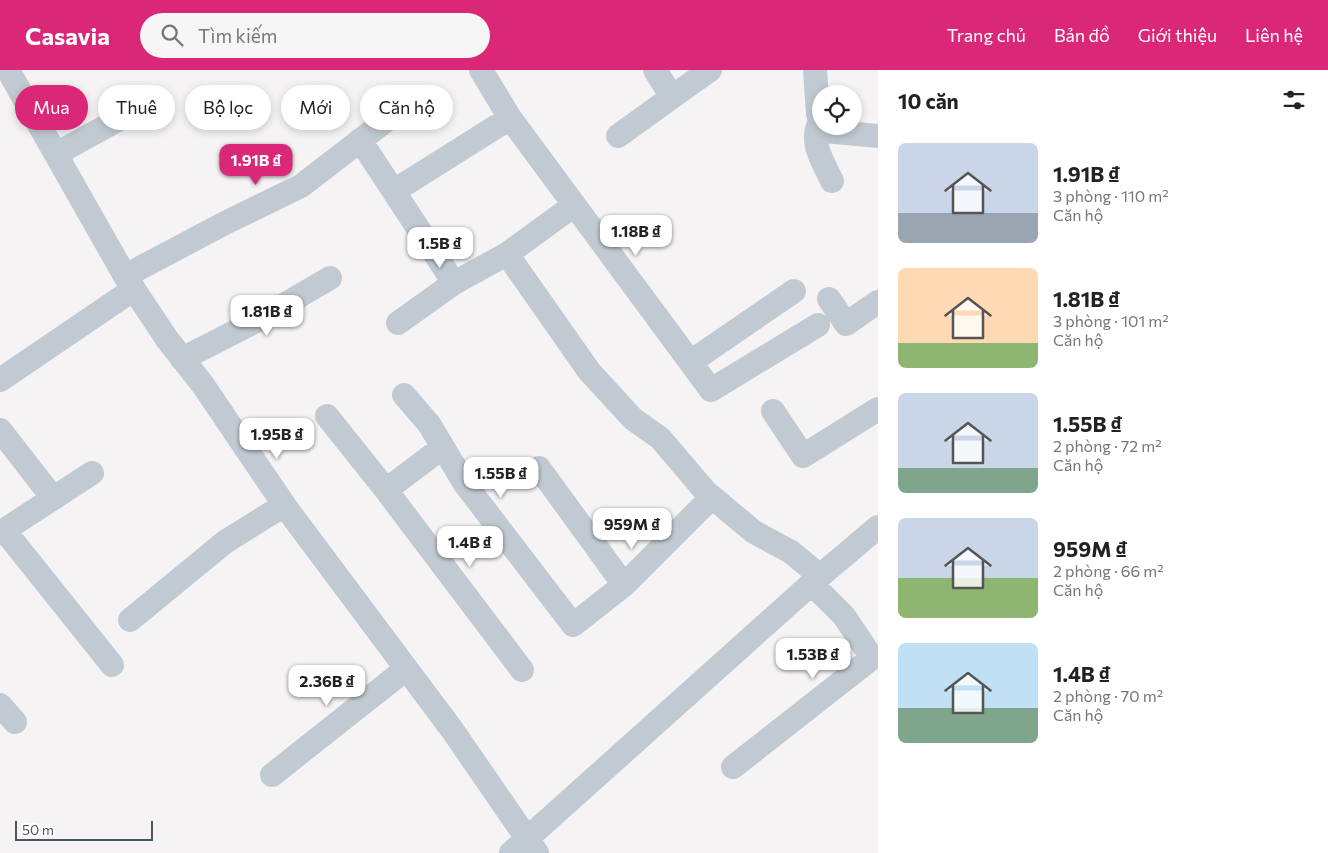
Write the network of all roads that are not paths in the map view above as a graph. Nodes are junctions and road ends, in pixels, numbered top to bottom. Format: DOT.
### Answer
graph roads {
  1 [pos="8,70"];
  2 [pos="481,70"];
  3 [pos="656,70"];
  4 [pos="710,70"];
  5 [pos="816,70"];
  6 [pos="817,85"];
  7 [pos="672,97"];
  8 [pos="510,118"];
  9 [pos="100,130"];
  10 [pos="373,130"];
  11 [pos="816,135"];
  12 [pos="862,135"];
  13 [pos="618,136"];
  14 [pos="878,136"];
  15 [pos="360,140"];
  16 [pos="56,154"];
  17 [pos="832,181"];
  18 [pos="394,191"];
  19 [pos="573,206"];
  20 [pos="507,254"];
  21 [pos="330,278"];
  22 [pos="130,282"];
  23 [pos="454,284"];
  24 [pos="794,291"];
  25 [pos="829,298"];
  26 [pos="878,302"];
  27 [pos="398,323"];
  28 [pos="818,325"];
  29 [pos="182,359"];
  30 [pos="692,361"];
  31 [pos="0,380"];
  32 [pos="404,395"];
  33 [pos="878,409"];
  34 [pos="773,411"];
  35 [pos="327,416"];
  36 [pos="0,430"];
  37 [pos="443,447"];
  38 [pos="539,468"];
  39 [pos="92,473"];
  40 [pos="386,490"];
  41 [pos="53,498"];
  42 [pos="712,498"];
  43 [pos="284,505"];
  44 [pos="878,528"];
  45 [pos="2,531"];
  46 [pos="816,580"];
  47 [pos="624,585"];
  48 [pos="130,620"];
  49 [pos="875,661"];
  50 [pos="112,665"];
  51 [pos="406,669"];
  52 [pos="522,670"];
  53 [pos="732,767"];
  54 [pos="272,775"];
  55 [pos="525,848"];
  1 -- 16 [label="street"];
  2 -- 8 [label="street"];
  3 -- 7 [label="street"];
  4 -- 7 [label="street"];
  5 -- 6 [label="street"];
  7 -- 13 [label="street"];
  8 -- 18 [label="street"];
  8 -- 19 [label="street"];
  9 -- 16 [label="street"];
  10 -- 15 [label="street"];
  11 -- 17 [label="street"];
  12 -- 14 [label="street"];
  15 -- 18 [label="street"];
  15 -- 22 [label="street"];
  16 -- 22 [label="street"];
  18 -- 23 [label="street"];
  19 -- 20 [label="street"];
  19 -- 30 [label="street"];
  20 -- 23 [label="street"];
  20 -- 42 [label="street"];
  21 -- 29 [label="street"];
  22 -- 29 [label="street"];
  22 -- 31 [label="street"];
  23 -- 27 [label="street"];
  24 -- 30 [label="street"];
  25 -- 26 [label="street"];
  28 -- 30 [label="street"];
  29 -- 43 [label="street"];
  32 -- 37 [label="street"];
  33 -- 34 [label="street"];
  35 -- 40 [label="street"];
  36 -- 41 [label="street"];
  37 -- 40 [label="street"];
  37 -- 47 [label="street"];
  38 -- 47 [label="street"];
  39 -- 41 [label="street"];
  40 -- 52 [label="street"];
  41 -- 45 [label="street"];
  42 -- 46 [label="street"];
  42 -- 47 [label="street"];
  43 -- 48 [label="street"];
  43 -- 51 [label="street"];
  44 -- 46 [label="street"];
  45 -- 50 [label="street"];
  46 -- 49 [label="street"];
  46 -- 55 [label="street"];
  49 -- 53 [label="street"];
  51 -- 54 [label="street"];
  51 -- 55 [label="street"];
}
